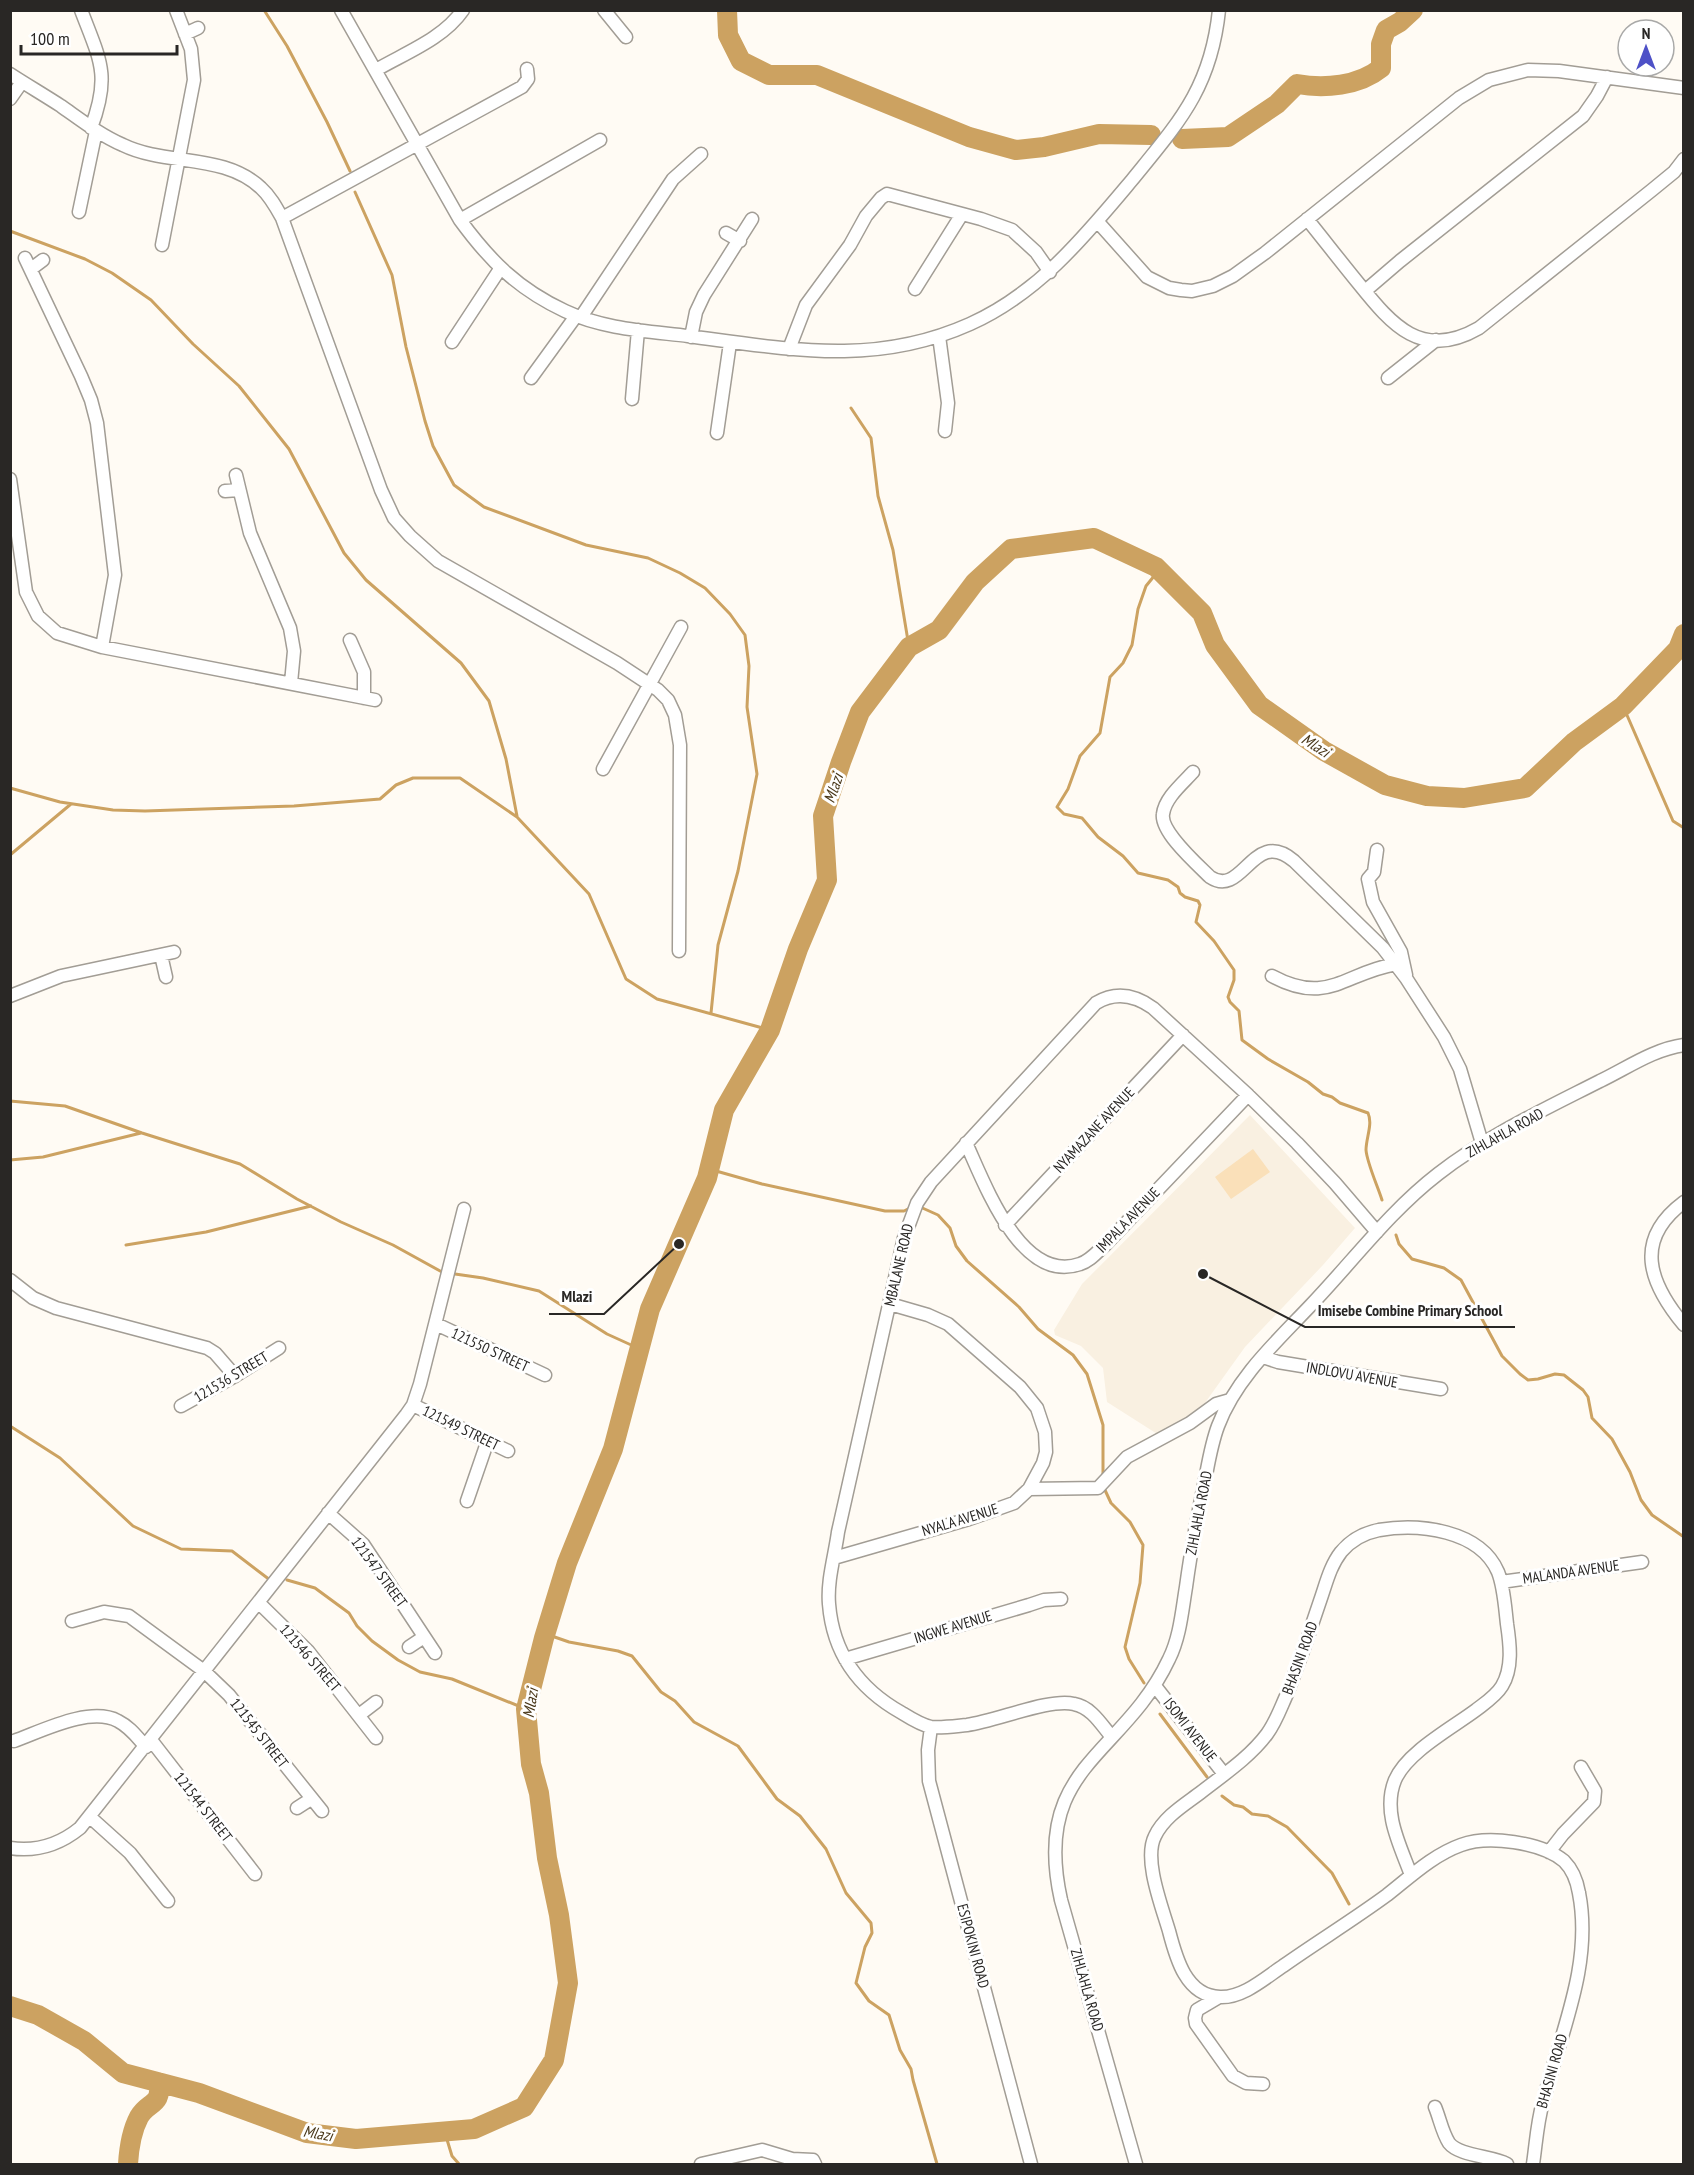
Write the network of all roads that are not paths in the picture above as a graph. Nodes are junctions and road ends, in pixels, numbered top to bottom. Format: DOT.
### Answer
graph roads {
  1 [pos="81,10"];
  2 [pos="176,10"];
  3 [pos="340,10"];
  4 [pos="463,10"];
  5 [pos="604,10"];
  6 [pos="1219,10"];
  7 [pos="198,28"];
  8 [pos="185,34"];
  9 [pos="626,37"];
  10 [pos="527,69"];
  11 [pos="376,70"];
  12 [pos="10,74"];
  13 [pos="1606,77"];
  14 [pos="22,82"];
  15 [pos="1683,88"];
  16 [pos="10,99"];
  17 [pos="94,129"];
  18 [pos="600,140"];
  19 [pos="416,146"];
  20 [pos="701,154"];
  21 [pos="177,159"];
  22 [pos="1683,159"];
  23 [pos="79,212"];
  24 [pos="962,214"];
  25 [pos="282,218"];
  26 [pos="752,219"];
  27 [pos="1307,219"];
  28 [pos="460,220"];
  29 [pos="1097,221"];
  30 [pos="726,233"];
  31 [pos="740,241"];
  32 [pos="162,245"];
  33 [pos="43,260"];
  34 [pos="500,269"];
  35 [pos="1050,272"];
  36 [pos="915,289"];
  37 [pos="1365,291"];
  38 [pos="578,317"];
  39 [pos="638,330"];
  40 [pos="939,336"];
  41 [pos="691,337"];
  42 [pos="1436,340"];
  43 [pos="452,342"];
  44 [pos="730,343"];
  45 [pos="789,349"];
  46 [pos="531,378"];
  47 [pos="1388,378"];
  48 [pos="632,399"];
  49 [pos="945,431"];
  50 [pos="717,433"];
  51 [pos="236,476"];
  52 [pos="10,479"];
  53 [pos="239,490"];
  54 [pos="225,491"];
  55 [pos="681,627"];
  56 [pos="350,640"];
  57 [pos="102,647"];
  58 [pos="291,683"];
  59 [pos="650,684"];
  60 [pos="603,769"];
  61 [pos="1193,772"];
  62 [pos="1377,850"];
  63 [pos="680,951"];
  64 [pos="174,952"];
  65 [pos="161,955"];
  66 [pos="1396,964"];
  67 [pos="166,976"];
  68 [pos="1272,976"];
  69 [pos="1406,978"];
  70 [pos="10,996"];
  71 [pos="1183,1035"];
  72 [pos="1683,1045"];
  73 [pos="1248,1095"];
  74 [pos="966,1143"];
  75 [pos="1482,1143"];
  76 [pos="1683,1202"];
  77 [pos="464,1209"];
  78 [pos="1005,1225"];
  79 [pos="1377,1232"];
  80 [pos="10,1280"];
  81 [pos="890,1304"];
  82 [pos="436,1324"];
  83 [pos="1683,1325"];
  84 [pos="279,1348"];
  85 [pos="1263,1357"];
  86 [pos="545,1375"];
  87 [pos="235,1376"];
  88 [pos="1442,1389"];
  89 [pos="1230,1400"];
  90 [pos="413,1404"];
  91 [pos="182,1406"];
  92 [pos="488,1440"];
  93 [pos="508,1451"];
  94 [pos="1029,1489"];
  95 [pos="467,1501"];
  96 [pos="328,1514"];
  97 [pos="834,1558"];
  98 [pos="1642,1562"];
  99 [pos="1501,1582"];
  100 [pos="1061,1599"];
  101 [pos="259,1603"];
  102 [pos="72,1621"];
  103 [pos="424,1637"];
  104 [pos="409,1647"];
  105 [pos="435,1653"];
  106 [pos="845,1659"];
  107 [pos="204,1671"];
  108 [pos="1155,1686"];
  109 [pos="376,1702"];
  110 [pos="359,1715"];
  111 [pos="931,1727"];
  112 [pos="1112,1736"];
  113 [pos="376,1738"];
  114 [pos="14,1741"];
  115 [pos="148,1743"];
  116 [pos="1581,1767"];
  117 [pos="1224,1774"];
  118 [pos="311,1798"];
  119 [pos="297,1808"];
  120 [pos="322,1811"];
  121 [pos="90,1817"];
  122 [pos="10,1848"];
  123 [pos="1549,1852"];
  124 [pos="255,1874"];
  125 [pos="1411,1875"];
  126 [pos="168,1901"];
  127 [pos="1219,1997"];
  128 [pos="1263,2084"];
  129 [pos="1435,2107"];
  130 [pos="814,2162"];
  131 [pos="701,2164"];
  132 [pos="1031,2164"];
  133 [pos="1136,2164"];
  134 [pos="1507,2164"];
  135 [pos="1533,2164"];
  1 -- 17 [label="street"];
  2 -- 8 [label="street"];
  3 -- 11 [label="street"];
  4 -- 11 [label="street"];
  5 -- 9 [label="street"];
  6 -- 29 [label="street"];
  7 -- 8 [label="street"];
  8 -- 21 [label="street"];
  10 -- 19 [label="street"];
  11 -- 19 [label="street"];
  12 -- 14 [label="street"];
  13 -- 15 [label="street"];
  13 -- 27 [label="street"];
  13 -- 37 [label="street"];
  14 -- 16 [label="street"];
  14 -- 17 [label="street"];
  17 -- 21 [label="street"];
  17 -- 23 [label="street"];
  18 -- 28 [label="street"];
  19 -- 25 [label="street"];
  19 -- 28 [label="street"];
  20 -- 38 [label="street"];
  21 -- 25 [label="street"];
  21 -- 32 [label="street"];
  22 -- 42 [label="street"];
  24 -- 35 [label="street"];
  24 -- 36 [label="street"];
  24 -- 45 [label="street"];
  25 -- 59 [label="street"];
  26 -- 31 [label="street"];
  27 -- 29 [label="street"];
  27 -- 37 [label="street"];
  28 -- 34 [label="street"];
  29 -- 35 [label="street"];
  30 -- 31 [label="street"];
  31 -- 41 [label="street"];
  33 -- 57 [label="street"];
  34 -- 38 [label="street"];
  34 -- 43 [label="street"];
  35 -- 40 [label="street"];
  37 -- 42 [label="street"];
  38 -- 39 [label="street"];
  38 -- 46 [label="street"];
  39 -- 41 [label="street"];
  39 -- 48 [label="street"];
  40 -- 45 [label="street"];
  40 -- 49 [label="street"];
  41 -- 44 [label="street"];
  42 -- 47 [label="street"];
  44 -- 45 [label="street"];
  44 -- 50 [label="street"];
  51 -- 53 [label="street"];
  52 -- 57 [label="street"];
  53 -- 54 [label="street"];
  53 -- 58 [label="street"];
  55 -- 59 [label="street"];
  56 -- 58 [label="street"];
  57 -- 58 [label="street"];
  59 -- 60 [label="street"];
  59 -- 63 [label="street"];
  61 -- 66 [label="street"];
  62 -- 69 [label="street"];
  64 -- 65 [label="street"];
  65 -- 67 [label="street"];
  65 -- 70 [label="street"];
  66 -- 68 [label="street"];
  66 -- 69 [label="street"];
  69 -- 75 [label="street"];
  71 -- 73 [label="street, MBALANE ROAD"];
  71 -- 74 [label="street, MBALANE ROAD"];
  71 -- 78 [label="street, NYAMAZANE AVENUE"];
  72 -- 75 [label="street, ZIHLAHLA ROAD"];
  73 -- 78 [label="street, IMPALA AVENUE"];
  73 -- 79 [label="street, MBALANE ROAD"];
  74 -- 78 [label="street, IMPALA AVENUE"];
  74 -- 81 [label="street, MBALANE ROAD"];
  75 -- 79 [label="street, ZIHLAHLA ROAD"];
  76 -- 83 [label="street"];
  77 -- 82 [label="street"];
  79 -- 85 [label="street, ZIHLAHLA ROAD"];
  80 -- 87 [label="street"];
  81 -- 94 [label="street, NYALA AVENUE"];
  81 -- 97 [label="street, MBALANE ROAD"];
  82 -- 86 [label="street, 121550 STREET"];
  82 -- 90 [label="street"];
  84 -- 87 [label="street, 121536 STREET"];
  85 -- 88 [label="street, INDLOVU AVENUE"];
  85 -- 89 [label="street, ZIHLAHLA ROAD"];
  87 -- 91 [label="street, 121536 STREET"];
  89 -- 94 [label="street"];
  89 -- 108 [label="street, ZIHLAHLA ROAD"];
  90 -- 92 [label="street, 121549 STREET"];
  90 -- 96 [label="street"];
  92 -- 93 [label="street, 121549 STREET"];
  92 -- 95 [label="street"];
  94 -- 97 [label="street, NYALA AVENUE"];
  96 -- 101 [label="street"];
  96 -- 103 [label="street, 121547 STREET"];
  97 -- 106 [label="street, MBALANE ROAD"];
  98 -- 99 [label="street, MALANDA AVENUE"];
  99 -- 117 [label="street, BHASINI ROAD"];
  99 -- 125 [label="street, BHASINI ROAD"];
  100 -- 106 [label="street, INGWE AVENUE"];
  101 -- 107 [label="street"];
  101 -- 110 [label="street, 121546 STREET"];
  102 -- 107 [label="street, 121545 STREET"];
  103 -- 104 [label="street"];
  103 -- 105 [label="street, 121547 STREET"];
  106 -- 111 [label="street, MBALANE ROAD"];
  107 -- 115 [label="street"];
  107 -- 118 [label="street, 121545 STREET"];
  108 -- 112 [label="street, ZIHLAHLA ROAD"];
  108 -- 117 [label="street, ISOMI AVENUE"];
  109 -- 110 [label="street"];
  110 -- 113 [label="street, 121546 STREET"];
  111 -- 112 [label="street, MBALANE ROAD"];
  111 -- 132 [label="street, ESIPOKINI ROAD"];
  112 -- 133 [label="street, ZIHLAHLA ROAD"];
  114 -- 115 [label="street, 121544 STREET"];
  115 -- 121 [label="street"];
  115 -- 124 [label="street, 121544 STREET"];
  116 -- 123 [label="street"];
  117 -- 127 [label="street, BHASINI ROAD"];
  118 -- 119 [label="street"];
  118 -- 120 [label="street, 121545 STREET"];
  121 -- 122 [label="street"];
  121 -- 126 [label="street"];
  123 -- 125 [label="street, BHASINI ROAD"];
  123 -- 135 [label="street, BHASINI ROAD"];
  125 -- 127 [label="street, BHASINI ROAD"];
  127 -- 128 [label="street"];
  129 -- 134 [label="street"];
  130 -- 131 [label="street"];
}
